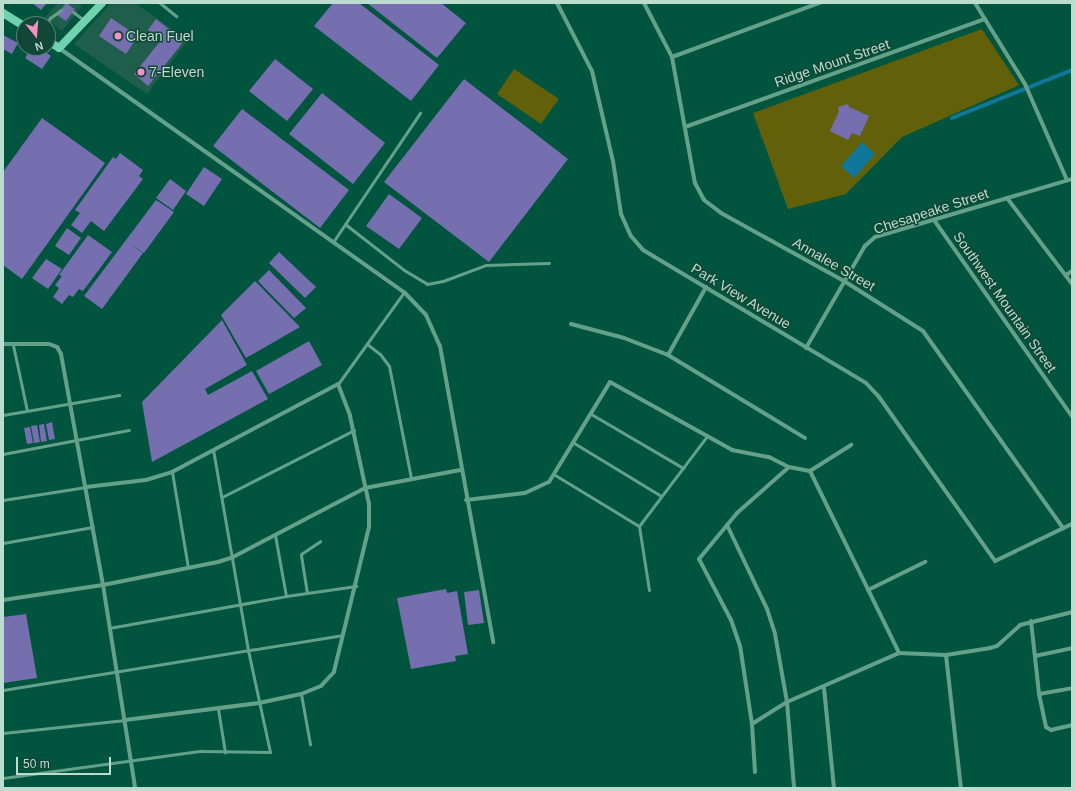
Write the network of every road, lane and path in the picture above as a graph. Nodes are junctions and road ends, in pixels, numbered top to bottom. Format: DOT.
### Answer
graph roads {
  1 [pos="102,3"];
  2 [pos="160,3"];
  3 [pos="557,3"];
  4 [pos="644,3"];
  5 [pos="818,3"];
  6 [pos="975,3"];
  7 [pos="61,10"];
  8 [pos="73,12"];
  9 [pos="3,13"];
  10 [pos="53,16"];
  11 [pos="176,16"];
  12 [pos="985,20"];
  13 [pos="16,21"];
  14 [pos="85,21"];
  15 [pos="56,46"];
  16 [pos="59,48"];
  17 [pos="672,57"];
  18 [pos="420,113"];
  19 [pos="685,127"];
  20 [pos="1072,179"];
  21 [pos="1067,180"];
  22 [pos="1007,198"];
  23 [pos="934,220"];
  24 [pos="345,224"];
  25 [pos="333,242"];
  26 [pos="549,263"];
  27 [pos="1072,271"];
  28 [pos="1066,275"];
  29 [pos="844,281"];
  30 [pos="1072,284"];
  31 [pos="706,287"];
  32 [pos="404,292"];
  33 [pos="571,324"];
  34 [pos="3,344"];
  35 [pos="367,344"];
  36 [pos="13,345"];
  37 [pos="806,348"];
  38 [pos="668,355"];
  39 [pos="338,384"];
  40 [pos="119,396"];
  41 [pos="71,403"];
  42 [pos="27,411"];
  43 [pos="591,414"];
  44 [pos="3,415"];
  45 [pos="1072,416"];
  46 [pos="129,430"];
  47 [pos="354,430"];
  48 [pos="707,436"];
  49 [pos="805,438"];
  50 [pos="78,441"];
  51 [pos="574,443"];
  52 [pos="851,445"];
  53 [pos="214,450"];
  54 [pos="3,454"];
  55 [pos="789,467"];
  56 [pos="683,468"];
  57 [pos="460,470"];
  58 [pos="810,471"];
  59 [pos="172,472"];
  60 [pos="554,475"];
  61 [pos="411,478"];
  62 [pos="86,487"];
  63 [pos="365,488"];
  64 [pos="662,496"];
  65 [pos="222,497"];
  66 [pos="3,500"];
  67 [pos="466,500"];
  68 [pos="1072,524"];
  69 [pos="727,525"];
  70 [pos="639,526"];
  71 [pos="93,527"];
  72 [pos="1063,528"];
  73 [pos="275,535"];
  74 [pos="320,540"];
  75 [pos="3,543"];
  76 [pos="233,557"];
  77 [pos="925,562"];
  78 [pos="189,570"];
  79 [pos="103,585"];
  80 [pos="356,586"];
  81 [pos="649,590"];
  82 [pos="868,590"];
  83 [pos="307,593"];
  84 [pos="286,596"];
  85 [pos="3,600"];
  86 [pos="240,604"];
  87 [pos="1072,612"];
  88 [pos="1030,621"];
  89 [pos="110,628"];
  90 [pos="342,635"];
  91 [pos="493,642"];
  92 [pos="1072,648"];
  93 [pos="248,650"];
  94 [pos="899,653"];
  95 [pos="946,655"];
  96 [pos="1035,656"];
  97 [pos="116,671"];
  98 [pos="824,688"];
  99 [pos="1072,688"];
  100 [pos="3,690"];
  101 [pos="301,694"];
  102 [pos="1039,694"];
  103 [pos="787,702"];
  104 [pos="259,703"];
  105 [pos="218,709"];
  106 [pos="124,720"];
  107 [pos="752,724"];
  108 [pos="1072,726"];
  109 [pos="3,733"];
  110 [pos="310,744"];
  111 [pos="225,752"];
  112 [pos="130,759"];
  113 [pos="755,772"];
  114 [pos="3,778"];
  115 [pos="135,788"];
  116 [pos="794,788"];
  117 [pos="834,788"];
  118 [pos="961,788"];
  1 -- 14 [label="main road"];
  2 -- 11 [label="lane"];
  3 -- 31 [label="street, Park View Avenue"];
  4 -- 17 [label="street, Annalee Street"];
  5 -- 17 [label="street"];
  6 -- 12 [label="street"];
  7 -- 10 [label="lane"];
  8 -- 14 [label="lane"];
  9 -- 13 [label="main road"];
  12 -- 19 [label="street, Ridge Mount Street"];
  12 -- 21 [label="street"];
  14 -- 16 [label="main road"];
  15 -- 16 [label="main road"];
  16 -- 25 [label="street"];
  17 -- 19 [label="street, Annalee Street"];
  18 -- 24 [label="lane"];
  19 -- 29 [label="street, Annalee Street"];
  20 -- 21 [label="street, Chesapeake Street"];
  21 -- 22 [label="street, Chesapeake Street"];
  22 -- 23 [label="street, Chesapeake Street"];
  22 -- 28 [label="street"];
  23 -- 29 [label="street, Chesapeake Street"];
  23 -- 45 [label="street, Southwest Mountain Street"];
  24 -- 25 [label="lane"];
  24 -- 26 [label="lane"];
  25 -- 32 [label="street"];
  27 -- 28 [label="street"];
  28 -- 30 [label="street"];
  29 -- 37 [label="street, Chesapeake Street"];
  29 -- 72 [label="street, Annalee Street"];
  31 -- 37 [label="street, Park View Avenue"];
  31 -- 38 [label="street"];
  32 -- 35 [label="lane"];
  32 -- 57 [label="street"];
  33 -- 38 [label="street"];
  34 -- 36 [label="street"];
  35 -- 39 [label="lane"];
  35 -- 61 [label="lane"];
  36 -- 41 [label="street"];
  36 -- 42 [label="lane"];
  37 -- 72 [label="street, Park View Avenue"];
  38 -- 49 [label="street"];
  39 -- 47 [label="street"];
  39 -- 53 [label="street"];
  40 -- 41 [label="lane"];
  41 -- 42 [label="lane"];
  41 -- 50 [label="street"];
  42 -- 44 [label="lane"];
  43 -- 48 [label="street"];
  43 -- 51 [label="street"];
  43 -- 56 [label="lane"];
  46 -- 50 [label="lane"];
  47 -- 63 [label="street"];
  47 -- 65 [label="lane"];
  48 -- 55 [label="street"];
  48 -- 56 [label="lane"];
  50 -- 54 [label="lane"];
  50 -- 62 [label="street"];
  51 -- 60 [label="street"];
  51 -- 64 [label="lane"];
  52 -- 58 [label="street"];
  53 -- 59 [label="street"];
  53 -- 65 [label="lane"];
  55 -- 58 [label="street"];
  55 -- 69 [label="street"];
  56 -- 64 [label="lane"];
  57 -- 61 [label="street"];
  57 -- 67 [label="street"];
  58 -- 82 [label="street"];
  59 -- 62 [label="street"];
  59 -- 78 [label="lane"];
  60 -- 67 [label="street"];
  60 -- 70 [label="lane"];
  61 -- 63 [label="street"];
  62 -- 66 [label="lane"];
  62 -- 71 [label="street"];
  63 -- 73 [label="street"];
  63 -- 80 [label="street"];
  64 -- 70 [label="lane"];
  65 -- 76 [label="lane"];
  67 -- 91 [label="street"];
  68 -- 72 [label="street"];
  69 -- 103 [label="street"];
  69 -- 107 [label="street"];
  70 -- 81 [label="lane"];
  71 -- 75 [label="lane"];
  71 -- 79 [label="street"];
  73 -- 76 [label="street"];
  73 -- 84 [label="lane"];
  74 -- 83 [label="lane"];
  76 -- 78 [label="street"];
  76 -- 86 [label="lane"];
  77 -- 82 [label="street"];
  78 -- 79 [label="street"];
  79 -- 85 [label="street"];
  79 -- 89 [label="street"];
  80 -- 83 [label="lane"];
  80 -- 90 [label="street"];
  82 -- 94 [label="street"];
  83 -- 84 [label="lane"];
  84 -- 86 [label="lane"];
  86 -- 89 [label="lane"];
  86 -- 93 [label="lane"];
  87 -- 88 [label="street"];
  88 -- 95 [label="street"];
  88 -- 96 [label="street"];
  89 -- 97 [label="street"];
  90 -- 93 [label="lane"];
  90 -- 101 [label="street"];
  92 -- 96 [label="street"];
  93 -- 97 [label="lane"];
  93 -- 104 [label="lane"];
  94 -- 95 [label="street"];
  94 -- 98 [label="street"];
  95 -- 118 [label="street"];
  96 -- 102 [label="street"];
  97 -- 100 [label="lane"];
  97 -- 106 [label="street"];
  98 -- 103 [label="street"];
  98 -- 117 [label="street"];
  99 -- 102 [label="street"];
  101 -- 104 [label="street"];
  101 -- 110 [label="lane"];
  102 -- 108 [label="street"];
  103 -- 107 [label="street"];
  103 -- 116 [label="street"];
  104 -- 105 [label="street"];
  104 -- 111 [label="lane"];
  105 -- 106 [label="street"];
  105 -- 111 [label="lane"];
  106 -- 109 [label="lane"];
  106 -- 112 [label="street"];
  107 -- 113 [label="street"];
  111 -- 112 [label="lane"];
  112 -- 114 [label="lane"];
  112 -- 115 [label="street"];
}
